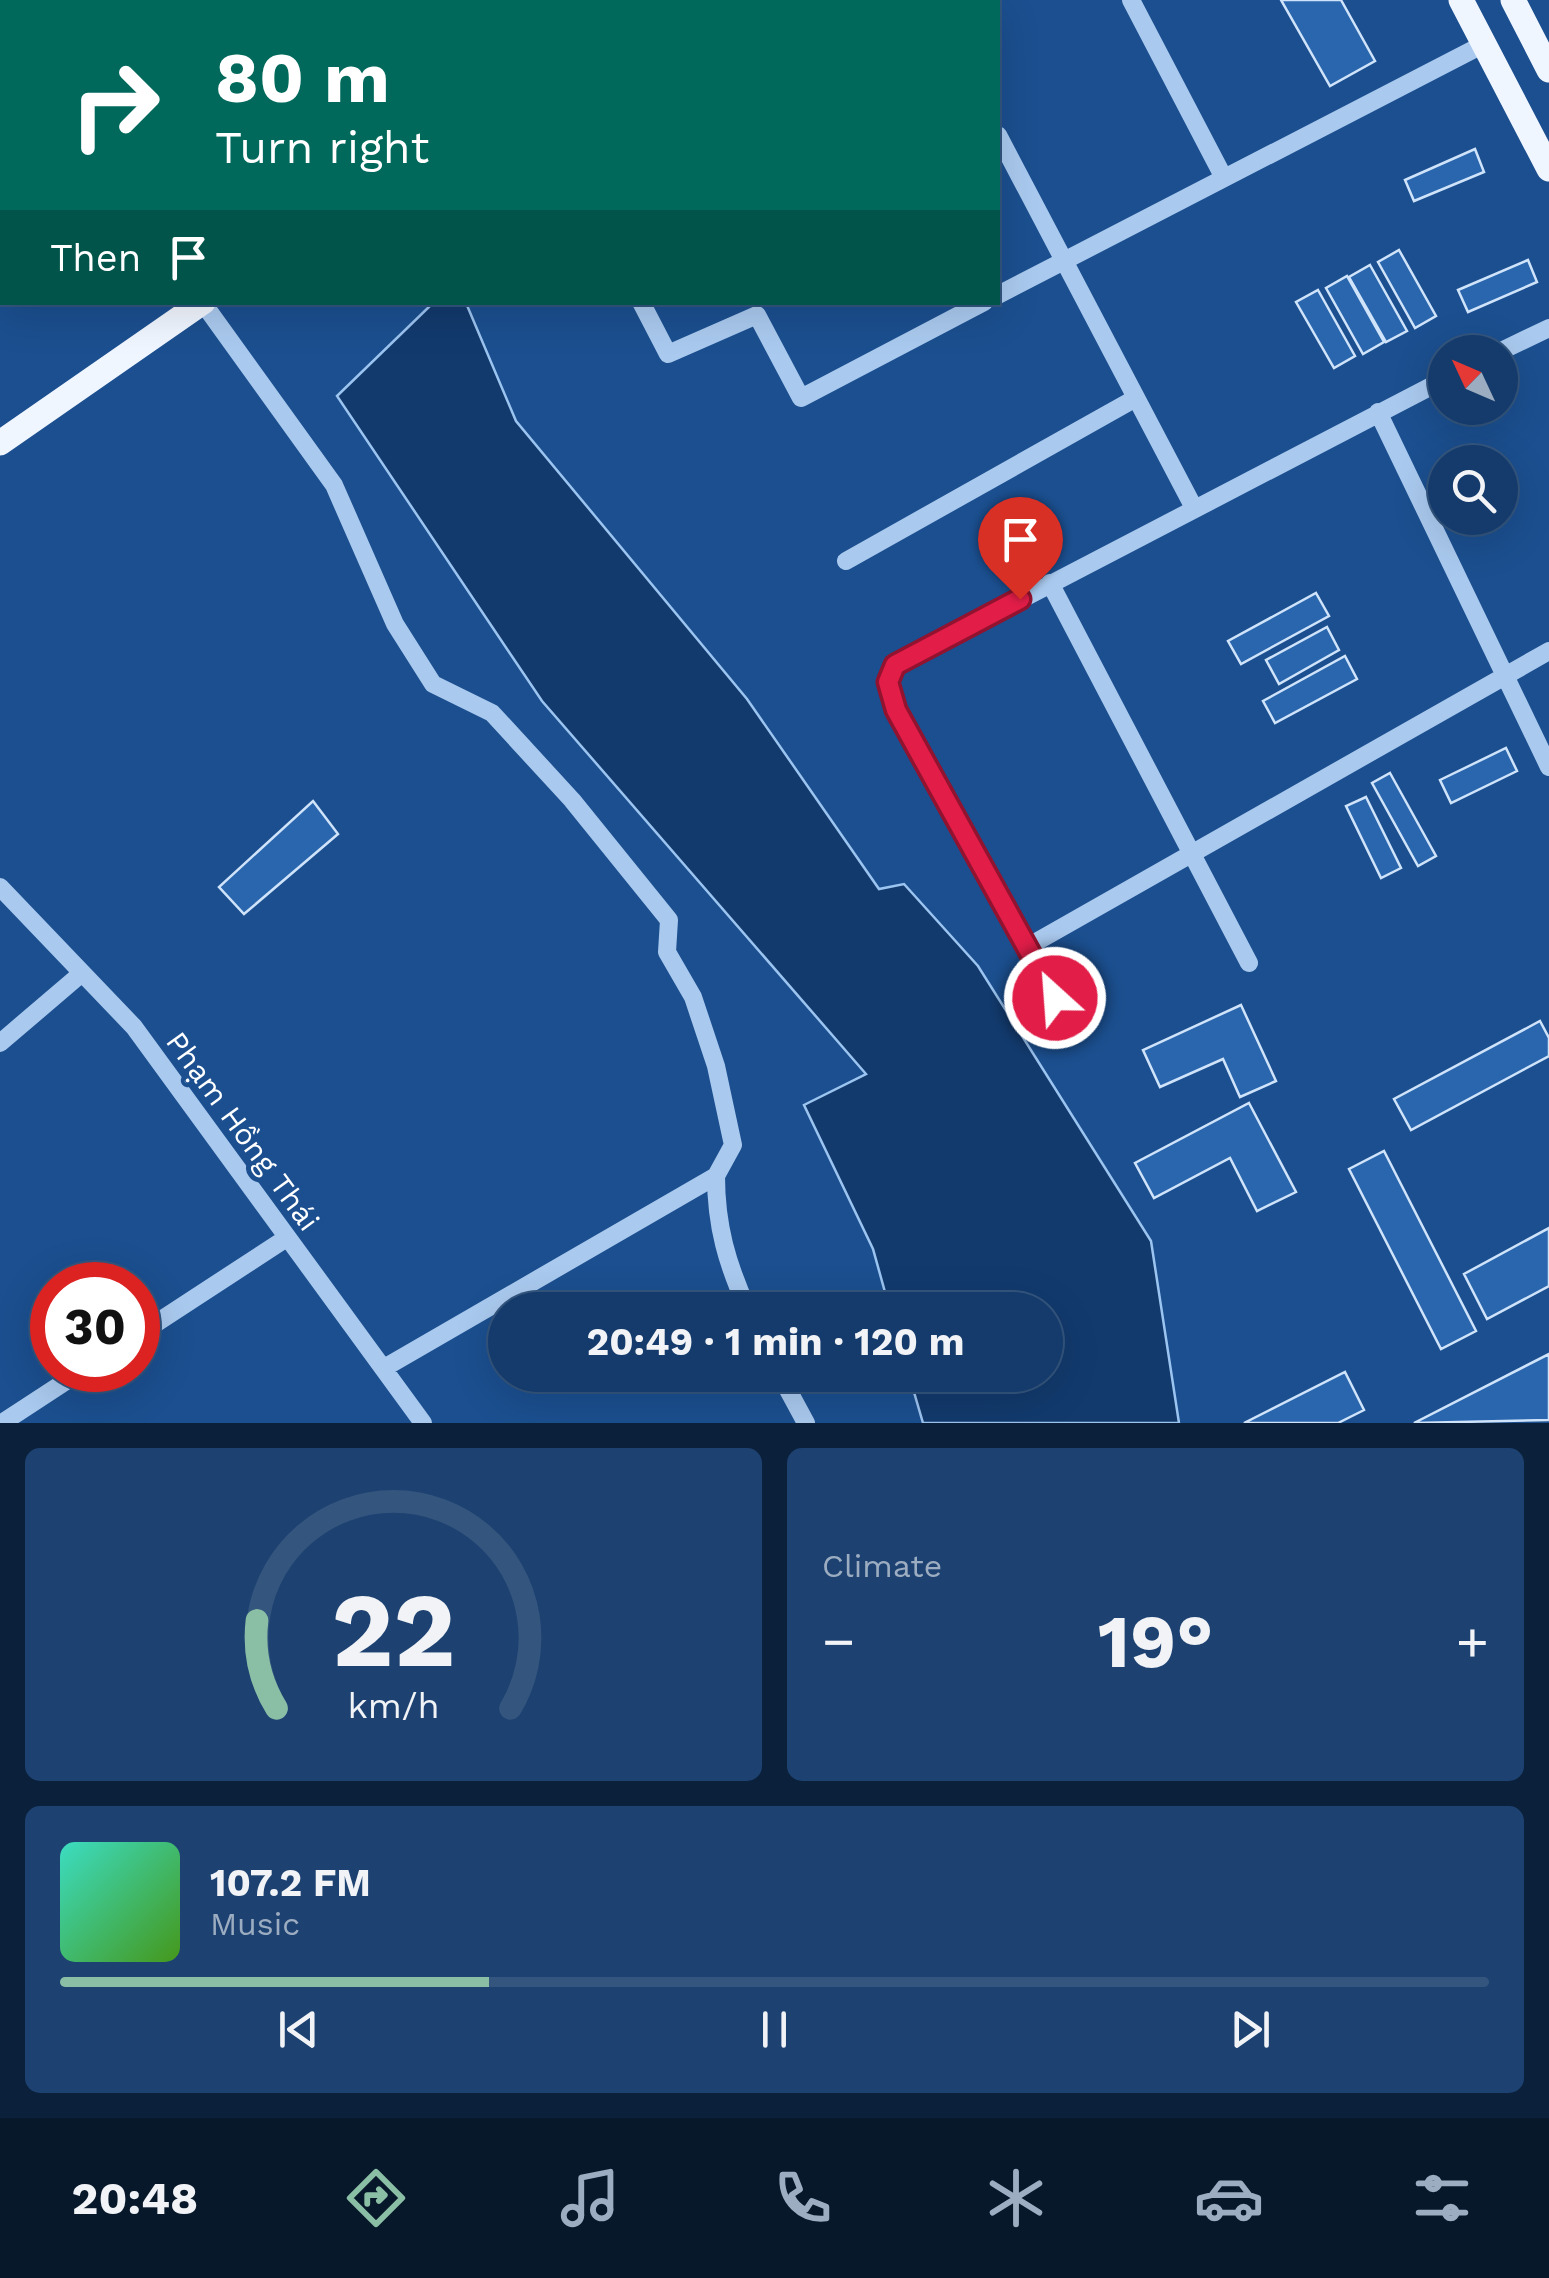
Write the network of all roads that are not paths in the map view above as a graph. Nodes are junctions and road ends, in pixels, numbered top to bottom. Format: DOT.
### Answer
graph roads {
  1 [pos="1130,0"];
  2 [pos="1460,0"];
  3 [pos="1513,0"];
  4 [pos="1484,44"];
  5 [pos="1549,70"];
  6 [pos="1000,140"];
  7 [pos="1549,170"];
  8 [pos="1224,178"];
  9 [pos="1064,261"];
  10 [pos="1000,294"];
  11 [pos="204,305"];
  12 [pos="644,305"];
  13 [pos="978,305"];
  14 [pos="175,310"];
  15 [pos="1549,328"];
  16 [pos="1518,343"];
  17 [pos="1428,387"];
  18 [pos="1136,398"];
  19 [pos="1378,412"];
  20 [pos="0,443"];
  21 [pos="1194,508"];
  22 [pos="846,562"];
  23 [pos="1050,583"];
  24 [pos="1549,651"];
  25 [pos="1503,674"];
  26 [pos="1549,766"];
  27 [pos="1192,855"];
  28 [pos="0,887"];
  29 [pos="1029,946"];
  30 [pos="1250,963"];
  31 [pos="82,972"];
  32 [pos="1055,998"];
  33 [pos="0,1043"];
  34 [pos="716,1176"];
  35 [pos="285,1239"];
  36 [pos="740,1292"];
  37 [pos="160,1321"];
  38 [pos="384,1368"];
  39 [pos="49,1392"];
  40 [pos="789,1392"];
  41 [pos="2,1423"];
  42 [pos="423,1423"];
  43 [pos="806,1423"];
  1 -- 8 [label="street"];
  2 -- 4 [label="main road"];
  3 -- 5 [label="main road"];
  4 -- 7 [label="main road"];
  4 -- 8 [label="street"];
  6 -- 9 [label="street"];
  8 -- 9 [label="street"];
  9 -- 10 [label="street"];
  9 -- 18 [label="street"];
  11 -- 34 [label="street"];
  12 -- 13 [label="street"];
  14 -- 20 [label="main road"];
  15 -- 16 [label="street"];
  17 -- 19 [label="street"];
  18 -- 21 [label="street"];
  18 -- 22 [label="street"];
  19 -- 21 [label="street"];
  19 -- 25 [label="street"];
  21 -- 23 [label="street"];
  23 -- 27 [label="street"];
  23 -- 29 [label="street"];
  24 -- 25 [label="street"];
  25 -- 26 [label="street"];
  25 -- 27 [label="street"];
  27 -- 29 [label="street"];
  27 -- 30 [label="street"];
  28 -- 31 [label="street, Phạm Hồng Thái"];
  29 -- 32 [label="street"];
  31 -- 33 [label="street"];
  31 -- 35 [label="street, Phạm Hồng Thái"];
  34 -- 36 [label="street"];
  34 -- 38 [label="street"];
  35 -- 37 [label="street"];
  35 -- 38 [label="street, Phạm Hồng Thái"];
  38 -- 42 [label="street, Phạm Hồng Thái"];
  39 -- 41 [label="street"];
  40 -- 43 [label="street"];
}
